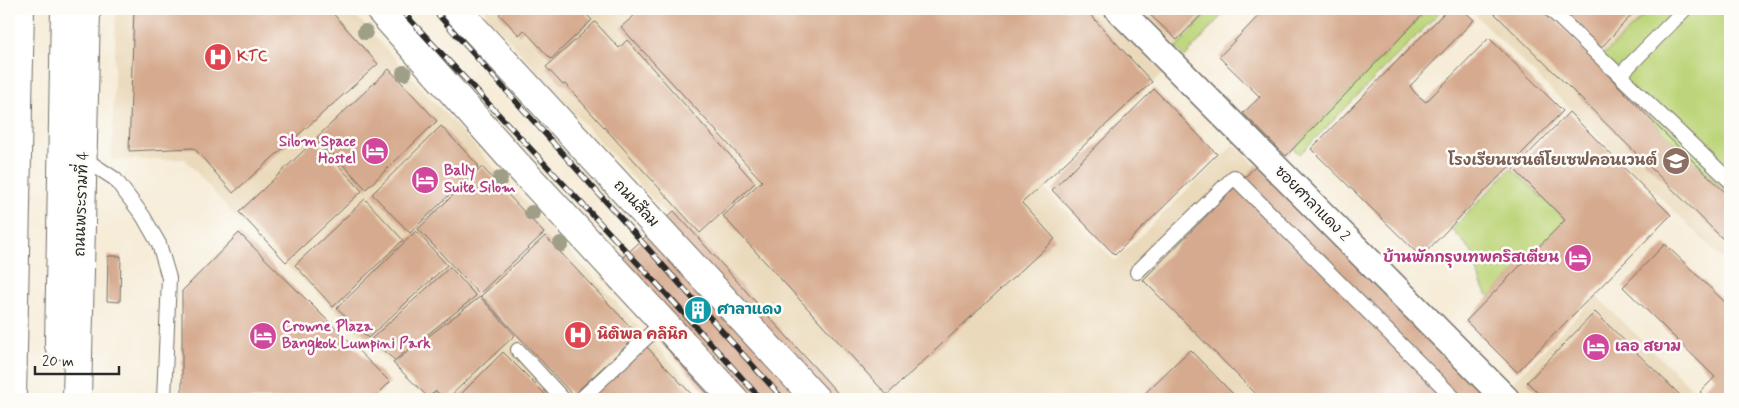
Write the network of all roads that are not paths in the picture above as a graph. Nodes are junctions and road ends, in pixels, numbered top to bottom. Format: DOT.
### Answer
graph roads {
  1 [pos="20,9"];
  2 [pos="65,9"];
  3 [pos="86,9"];
  4 [pos="379,9"];
  5 [pos="456,9"];
  6 [pos="1118,9"];
  7 [pos="1550,9"];
  8 [pos="1684,9"];
  9 [pos="1620,75"];
  10 [pos="83,158"];
  11 [pos="1730,181"];
  12 [pos="1137,272"];
  13 [pos="663,322"];
  14 [pos="518,350"];
  15 [pos="12,399"];
  16 [pos="58,399"];
  17 [pos="77,399"];
  18 [pos="164,399"];
  19 [pos="563,399"];
  20 [pos="581,399"];
  21 [pos="734,399"];
  22 [pos="816,399"];
  23 [pos="1455,399"];
  24 [pos="1506,399"];
  1 -- 15 [label="main road"];
  2 -- 16 [label="main road, ถนนพระรามที่ 4"];
  3 -- 10 [label="main road, ถนนพระรามที่ 4"];
  4 -- 13 [label="main road"];
  5 -- 22 [label="main road, ถนนสีลม"];
  6 -- 24 [label="street, ซอยศาลาแดง 2"];
  7 -- 9 [label="lane"];
  8 -- 9 [label="lane"];
  9 -- 11 [label="lane"];
  10 -- 17 [label="main road, ถนนพระรามที่ 4"];
  10 -- 18 [label="lane"];
  12 -- 23 [label="lane"];
  13 -- 20 [label="lane"];
  13 -- 21 [label="main road"];
  14 -- 19 [label="lane"];
}
